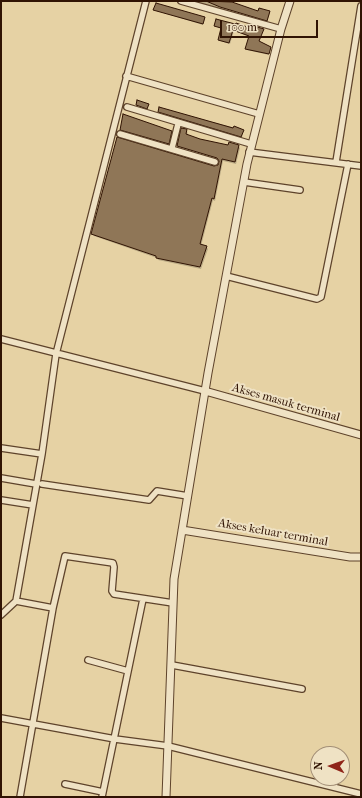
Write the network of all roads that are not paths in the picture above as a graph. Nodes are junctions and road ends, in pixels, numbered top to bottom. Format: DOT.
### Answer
graph roads {
  1 [pos="146,1"];
  2 [pos="181,1"];
  3 [pos="290,1"];
  4 [pos="361,6"];
  5 [pos="281,29"];
  6 [pos="126,76"];
  7 [pos="127,107"];
  8 [pos="259,114"];
  9 [pos="178,124"];
  10 [pos="120,134"];
  11 [pos="172,148"];
  12 [pos="250,148"];
  13 [pos="215,162"];
  14 [pos="336,162"];
  15 [pos="348,164"];
  16 [pos="361,166"];
  17 [pos="244,182"];
  18 [pos="300,190"];
  19 [pos="226,276"];
  20 [pos="1,339"];
  21 [pos="56,354"];
  22 [pos="205,391"];
  23 [pos="361,436"];
  24 [pos="1,448"];
  25 [pos="42,454"];
  26 [pos="1,478"];
  27 [pos="39,484"];
  28 [pos="188,496"];
  29 [pos="1,500"];
  30 [pos="33,505"];
  31 [pos="182,530"];
  32 [pos="361,556"];
  33 [pos="143,599"];
  34 [pos="16,601"];
  35 [pos="173,603"];
  36 [pos="53,608"];
  37 [pos="1,615"];
  38 [pos="88,660"];
  39 [pos="172,665"];
  40 [pos="128,671"];
  41 [pos="302,689"];
  42 [pos="1,718"];
  43 [pos="34,725"];
  44 [pos="114,739"];
  45 [pos="168,746"];
  46 [pos="65,784"];
  47 [pos="102,794"];
  48 [pos="361,794"];
  49 [pos="20,797"];
  50 [pos="166,797"];
  1 -- 6 [label="street"];
  2 -- 5 [label="street"];
  3 -- 5 [label="street"];
  4 -- 14 [label="street"];
  5 -- 8 [label="street"];
  6 -- 8 [label="street"];
  6 -- 21 [label="street"];
  7 -- 9 [label="street"];
  8 -- 12 [label="street"];
  9 -- 11 [label="street"];
  9 -- 12 [label="street"];
  10 -- 11 [label="street"];
  11 -- 13 [label="street"];
  12 -- 14 [label="street"];
  12 -- 17 [label="street"];
  14 -- 15 [label="street"];
  15 -- 16 [label="street"];
  15 -- 19 [label="street"];
  17 -- 18 [label="street"];
  17 -- 19 [label="street"];
  19 -- 22 [label="street"];
  20 -- 21 [label="street"];
  21 -- 22 [label="street"];
  21 -- 25 [label="street"];
  22 -- 23 [label="street, Akses masuk terminal"];
  22 -- 28 [label="street"];
  24 -- 25 [label="street"];
  25 -- 27 [label="street"];
  26 -- 27 [label="street"];
  27 -- 28 [label="street"];
  27 -- 30 [label="street"];
  28 -- 31 [label="street"];
  29 -- 30 [label="street"];
  30 -- 34 [label="street"];
  31 -- 32 [label="street, Akses keluar terminal"];
  31 -- 35 [label="street"];
  33 -- 35 [label="street"];
  33 -- 36 [label="street"];
  33 -- 40 [label="street"];
  34 -- 36 [label="street"];
  34 -- 37 [label="street"];
  35 -- 39 [label="street"];
  36 -- 43 [label="street"];
  38 -- 40 [label="street"];
  39 -- 41 [label="street"];
  39 -- 45 [label="street"];
  40 -- 44 [label="street"];
  42 -- 43 [label="street"];
  43 -- 44 [label="street"];
  43 -- 49 [label="street"];
  44 -- 45 [label="street"];
  44 -- 47 [label="street"];
  45 -- 48 [label="street"];
  45 -- 50 [label="street"];
  46 -- 47 [label="street"];
}
